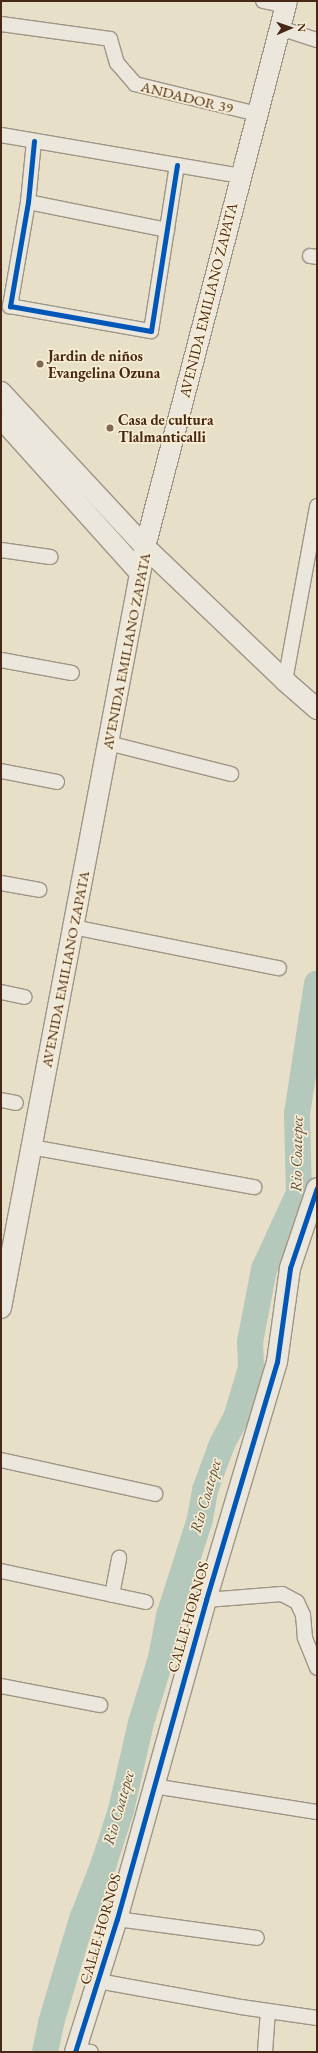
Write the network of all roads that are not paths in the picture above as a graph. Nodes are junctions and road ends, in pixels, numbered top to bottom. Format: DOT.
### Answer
graph roads {
  1 [pos="263,1"];
  2 [pos="287,3"];
  3 [pos="1,24"];
  4 [pos="280,28"];
  5 [pos="317,40"];
  6 [pos="257,114"];
  7 [pos="1,135"];
  8 [pos="34,140"];
  9 [pos="177,165"];
  10 [pos="240,176"];
  11 [pos="28,202"];
  12 [pos="166,230"];
  13 [pos="1,392"];
  14 [pos="1,418"];
  15 [pos="317,506"];
  16 [pos="145,547"];
  17 [pos="1,550"];
  18 [pos="51,557"];
  19 [pos="140,573"];
  20 [pos="1,660"];
  21 [pos="72,673"];
  22 [pos="285,681"];
  23 [pos="317,709"];
  24 [pos="108,743"];
  25 [pos="1,771"];
  26 [pos="231,774"];
  27 [pos="57,782"];
  28 [pos="1,883"];
  29 [pos="39,890"];
  30 [pos="73,927"];
  31 [pos="279,968"];
  32 [pos="1,992"];
  33 [pos="24,997"];
  34 [pos="1,1100"];
  35 [pos="16,1103"];
  36 [pos="31,1147"];
  37 [pos="254,1187"];
  38 [pos="317,1188"];
  39 [pos="1,1308"];
  40 [pos="1,1460"];
  41 [pos="155,1494"];
  42 [pos="119,1558"];
  43 [pos="1,1571"];
  44 [pos="112,1595"];
  45 [pos="206,1600"];
  46 [pos="146,1602"];
  47 [pos="317,1668"];
  48 [pos="1,1686"];
  49 [pos="100,1705"];
  50 [pos="152,1786"];
  51 [pos="317,1812"];
  52 [pos="117,1919"];
  53 [pos="257,1938"];
  54 [pos="98,1981"];
  55 [pos="268,2011"];
  56 [pos="317,2018"];
  57 [pos="80,2051"];
  58 [pos="265,2052"];
  1 -- 2 [label="street"];
  2 -- 4 [label="main road, AVENIDA EMILIANO ZAPATA"];
  3 -- 6 [label="street, ANDADOR 39"];
  4 -- 5 [label="street"];
  4 -- 6 [label="main road, AVENIDA EMILIANO ZAPATA"];
  6 -- 10 [label="main road, AVENIDA EMILIANO ZAPATA"];
  7 -- 8 [label="street"];
  8 -- 9 [label="street"];
  8 -- 11 [label="street"];
  9 -- 10 [label="street"];
  9 -- 12 [label="street"];
  10 -- 16 [label="main road, AVENIDA EMILIANO ZAPATA"];
  11 -- 12 [label="street"];
  11 -- 12 [label="street"];
  13 -- 16 [label="main road"];
  14 -- 19 [label="main road"];
  15 -- 22 [label="street"];
  16 -- 19 [label="main road, AVENIDA EMILIANO ZAPATA"];
  16 -- 22 [label="main road"];
  17 -- 18 [label="street"];
  19 -- 24 [label="main road, AVENIDA EMILIANO ZAPATA"];
  20 -- 21 [label="street"];
  22 -- 23 [label="main road"];
  24 -- 26 [label="street"];
  24 -- 30 [label="main road, AVENIDA EMILIANO ZAPATA"];
  25 -- 27 [label="street"];
  28 -- 29 [label="street"];
  30 -- 31 [label="street"];
  30 -- 36 [label="main road, AVENIDA EMILIANO ZAPATA"];
  32 -- 33 [label="street"];
  34 -- 35 [label="street"];
  36 -- 37 [label="street"];
  36 -- 39 [label="main road, AVENIDA EMILIANO ZAPATA"];
  38 -- 45 [label="main road, CALLE HORNOS"];
  40 -- 41 [label="street"];
  42 -- 44 [label="street"];
  43 -- 44 [label="street"];
  44 -- 46 [label="street"];
  45 -- 47 [label="street"];
  45 -- 50 [label="main road, CALLE HORNOS"];
  48 -- 49 [label="street"];
  50 -- 51 [label="street"];
  50 -- 52 [label="main road, CALLE HORNOS"];
  52 -- 53 [label="street"];
  52 -- 54 [label="main road, CALLE HORNOS"];
  54 -- 55 [label="street"];
  54 -- 57 [label="main road, CALLE HORNOS"];
  55 -- 56 [label="street"];
  55 -- 58 [label="street"];
}
